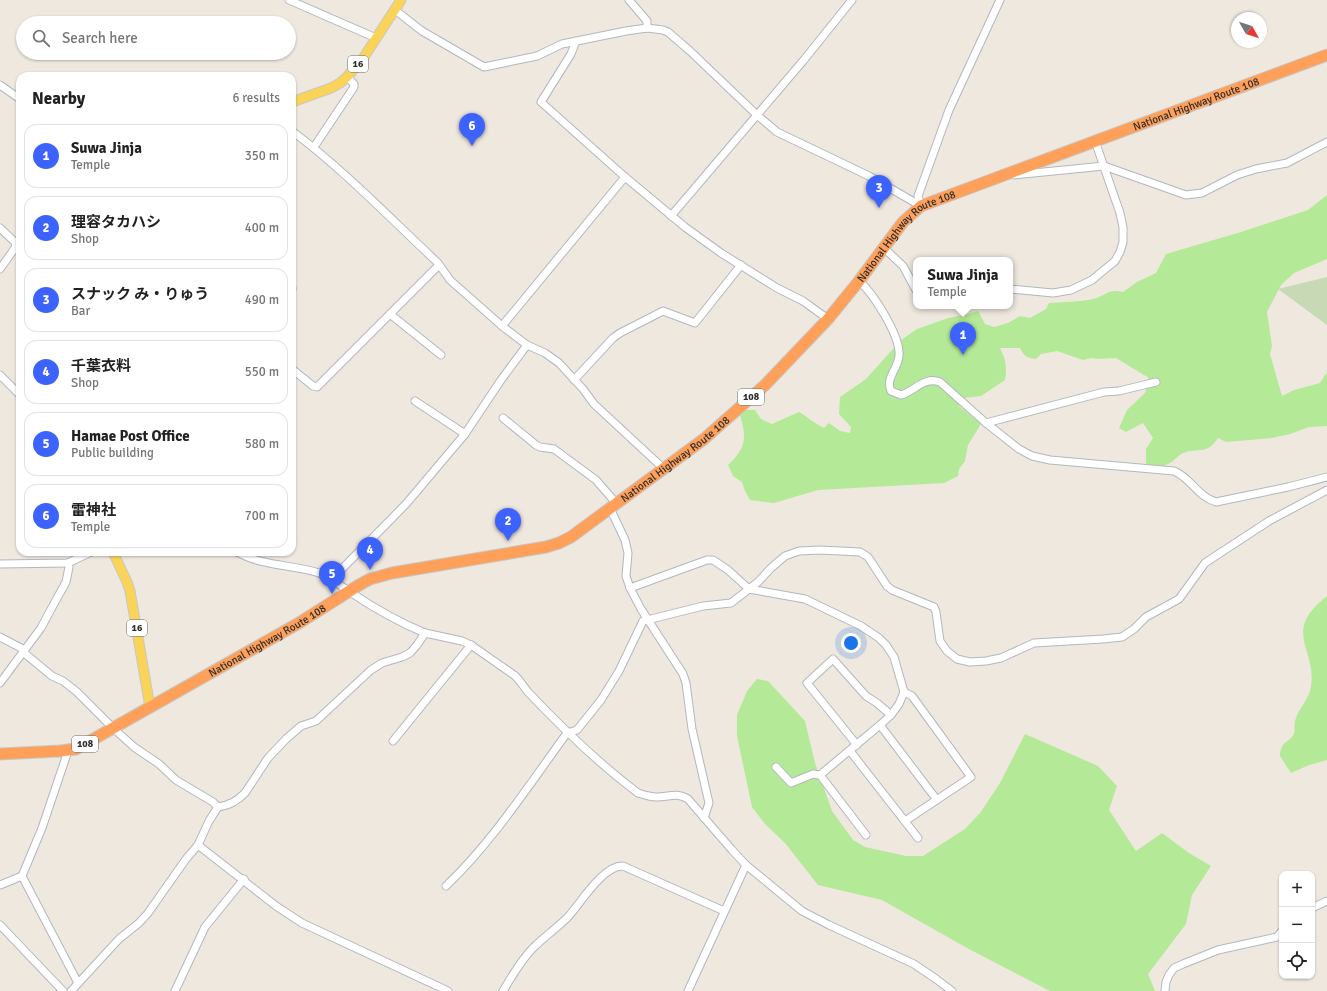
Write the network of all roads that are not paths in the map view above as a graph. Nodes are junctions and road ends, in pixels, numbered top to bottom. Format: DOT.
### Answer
graph roads {
  1 [pos="289,0"];
  2 [pos="401,0"];
  3 [pos="628,0"];
  4 [pos="852,0"];
  5 [pos="1000,0"];
  6 [pos="395,10"];
  7 [pos="647,28"];
  8 [pos="376,38"];
  9 [pos="576,41"];
  10 [pos="1327,55"];
  11 [pos="347,77"];
  12 [pos="0,85"];
  13 [pos="16,96"];
  14 [pos="296,101"];
  15 [pos="757,115"];
  16 [pos="296,134"];
  17 [pos="1095,141"];
  18 [pos="1327,142"];
  19 [pos="314,147"];
  20 [pos="1104,166"];
  21 [pos="1001,176"];
  22 [pos="625,177"];
  23 [pos="921,206"];
  24 [pos="672,216"];
  25 [pos="0,228"];
  26 [pos="884,248"];
  27 [pos="439,265"];
  28 [pos="741,266"];
  29 [pos="0,269"];
  30 [pos="859,282"];
  31 [pos="913,284"];
  32 [pos="1013,289"];
  33 [pos="390,314"];
  34 [pos="828,319"];
  35 [pos="502,326"];
  36 [pos="527,345"];
  37 [pos="441,355"];
  38 [pos="296,372"];
  39 [pos="0,375"];
  40 [pos="574,380"];
  41 [pos="1156,382"];
  42 [pos="16,391"];
  43 [pos="415,401"];
  44 [pos="502,418"];
  45 [pos="986,423"];
  46 [pos="465,434"];
  47 [pos="663,468"];
  48 [pos="1327,477"];
  49 [pos="1327,490"];
  50 [pos="613,506"];
  51 [pos="83,556"];
  52 [pos="114,556"];
  53 [pos="246,556"];
  54 [pos="68,563"];
  55 [pos="0,564"];
  56 [pos="332,579"];
  57 [pos="630,588"];
  58 [pos="749,589"];
  59 [pos="349,592"];
  60 [pos="648,619"];
  61 [pos="425,633"];
  62 [pos="0,637"];
  63 [pos="471,644"];
  64 [pos="24,651"];
  65 [pos="0,683"];
  66 [pos="904,692"];
  67 [pos="150,707"];
  68 [pos="891,715"];
  69 [pos="880,725"];
  70 [pos="113,728"];
  71 [pos="567,733"];
  72 [pos="393,741"];
  73 [pos="857,745"];
  74 [pos="68,751"];
  75 [pos="850,751"];
  76 [pos="0,755"];
  77 [pos="776,767"];
  78 [pos="820,775"];
  79 [pos="937,800"];
  80 [pos="218,807"];
  81 [pos="704,818"];
  82 [pos="905,821"];
  83 [pos="866,835"];
  84 [pos="918,838"];
  85 [pos="198,845"];
  86 [pos="746,865"];
  87 [pos="22,876"];
  88 [pos="244,879"];
  89 [pos="0,885"];
  90 [pos="446,886"];
  91 [pos="1327,902"];
  92 [pos="1314,907"];
  93 [pos="724,911"];
  94 [pos="0,925"];
  95 [pos="1279,935"];
  96 [pos="78,983"];
  97 [pos="949,990"];
  98 [pos="63,991"];
  99 [pos="71,991"];
  100 [pos="176,991"];
  101 [pos="448,991"];
  102 [pos="503,991"];
  103 [pos="688,991"];
  104 [pos="1165,991"];
  1 -- 8 [label="street"];
  2 -- 6 [label="main road, 16"];
  3 -- 7 [label="street"];
  4 -- 15 [label="street"];
  5 -- 23 [label="street"];
  6 -- 8 [label="main road, 16"];
  6 -- 9 [label="street"];
  7 -- 9 [label="street"];
  7 -- 15 [label="street"];
  8 -- 11 [label="main road, 16"];
  9 -- 22 [label="street"];
  10 -- 17 [label="highway, National Highway Route 108 / 108"];
  11 -- 14 [label="main road, 16"];
  11 -- 19 [label="street"];
  12 -- 13 [label="street"];
  15 -- 23 [label="street"];
  15 -- 24 [label="street"];
  16 -- 19 [label="street"];
  17 -- 20 [label="street"];
  17 -- 21 [label="highway, National Highway Route 108 / 108"];
  18 -- 20 [label="street"];
  19 -- 27 [label="street"];
  20 -- 21 [label="street"];
  20 -- 32 [label="street"];
  21 -- 23 [label="highway, National Highway Route 108 / 108"];
  22 -- 24 [label="street"];
  22 -- 35 [label="street"];
  23 -- 26 [label="highway, National Highway Route 108 / 108"];
  24 -- 28 [label="street"];
  25 -- 29 [label="street"];
  26 -- 30 [label="highway, National Highway Route 108 / 108"];
  26 -- 31 [label="street"];
  27 -- 33 [label="street"];
  27 -- 35 [label="street"];
  28 -- 34 [label="street"];
  28 -- 40 [label="street"];
  30 -- 34 [label="highway, National Highway Route 108 / 108"];
  30 -- 45 [label="street"];
  33 -- 37 [label="street"];
  33 -- 38 [label="street"];
  34 -- 47 [label="highway, National Highway Route 108 / 108"];
  35 -- 36 [label="street"];
  36 -- 40 [label="street"];
  36 -- 46 [label="street"];
  39 -- 42 [label="street"];
  40 -- 47 [label="street"];
  41 -- 45 [label="street"];
  43 -- 46 [label="street"];
  44 -- 50 [label="street"];
  45 -- 48 [label="street"];
  46 -- 56 [label="street"];
  47 -- 50 [label="highway, National Highway Route 108 / 108"];
  49 -- 58 [label="street"];
  50 -- 57 [label="street"];
  50 -- 59 [label="highway, National Highway Route 108 / 108"];
  51 -- 54 [label="street"];
  52 -- 67 [label="main road, 16"];
  53 -- 56 [label="street"];
  54 -- 55 [label="street"];
  54 -- 64 [label="street"];
  56 -- 59 [label="street"];
  57 -- 58 [label="street"];
  57 -- 60 [label="street"];
  58 -- 60 [label="street"];
  58 -- 66 [label="street"];
  59 -- 61 [label="street"];
  59 -- 67 [label="highway, National Highway Route 108 / 108"];
  60 -- 71 [label="street"];
  60 -- 81 [label="street"];
  61 -- 63 [label="street"];
  61 -- 80 [label="street"];
  62 -- 64 [label="street"];
  63 -- 71 [label="street"];
  63 -- 72 [label="street"];
  64 -- 65 [label="street"];
  64 -- 70 [label="street"];
  66 -- 68 [label="street"];
  66 -- 79 [label="street"];
  67 -- 70 [label="highway, National Highway Route 108 / 108"];
  68 -- 69 [label="street"];
  68 -- 73 [label="street"];
  69 -- 73 [label="street"];
  69 -- 79 [label="street"];
  70 -- 74 [label="highway, National Highway Route 108 / 108"];
  70 -- 80 [label="street"];
  71 -- 81 [label="street"];
  71 -- 90 [label="street"];
  73 -- 75 [label="street"];
  74 -- 76 [label="highway, National Highway Route 108 / 108"];
  74 -- 87 [label="street"];
  75 -- 78 [label="street"];
  75 -- 82 [label="street"];
  77 -- 78 [label="street"];
  78 -- 83 [label="street"];
  79 -- 82 [label="street"];
  80 -- 85 [label="street"];
  81 -- 86 [label="street"];
  82 -- 84 [label="street"];
  85 -- 88 [label="street"];
  85 -- 96 [label="street"];
  86 -- 93 [label="street"];
  86 -- 97 [label="street"];
  87 -- 89 [label="street"];
  87 -- 96 [label="street"];
  88 -- 100 [label="street"];
  88 -- 101 [label="street"];
  91 -- 92 [label="street"];
  93 -- 102 [label="street"];
  93 -- 103 [label="street"];
  94 -- 98 [label="street"];
  95 -- 104 [label="street"];
  96 -- 99 [label="street"];
}
